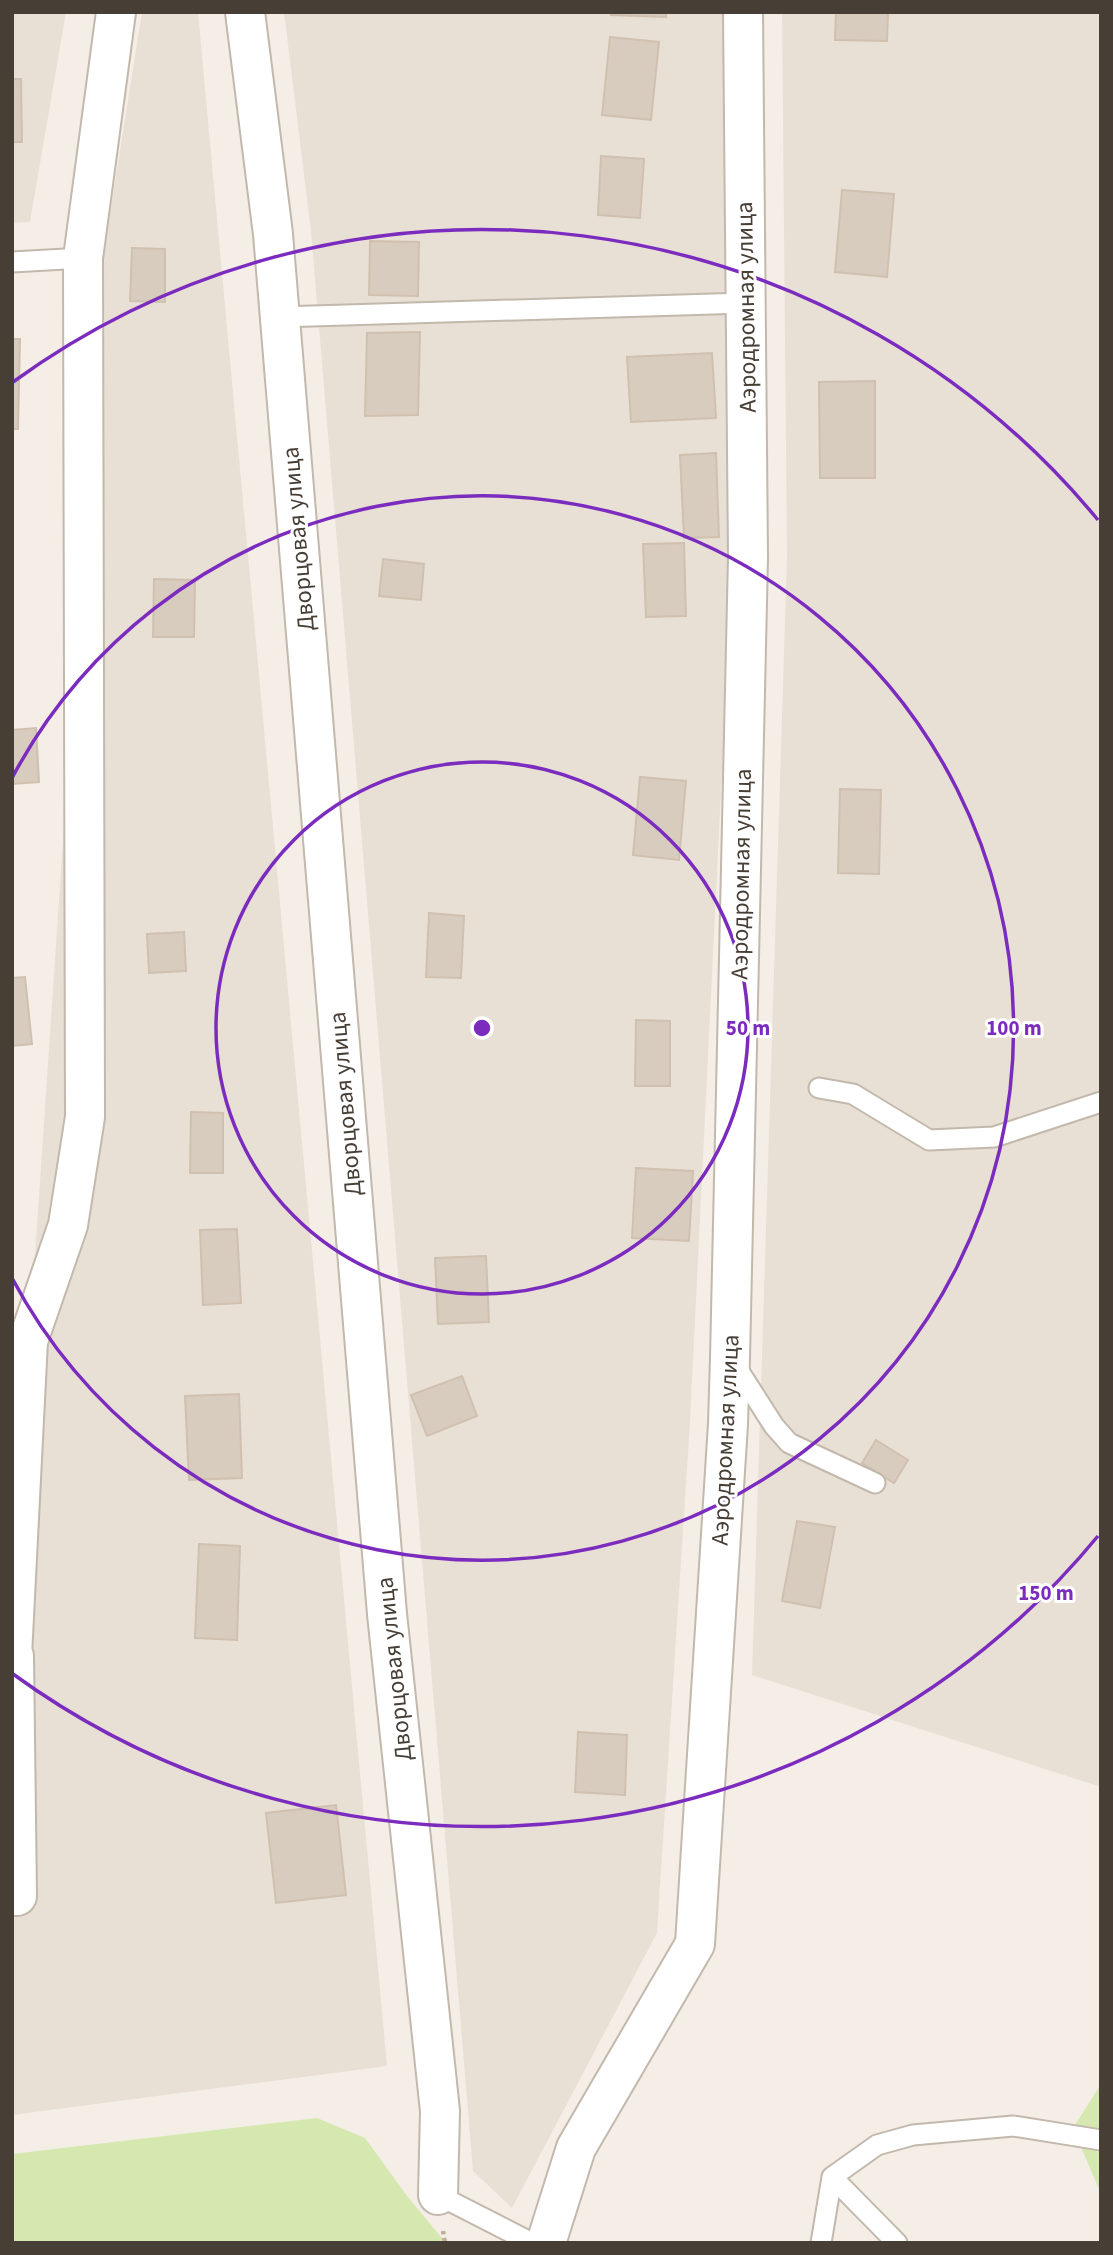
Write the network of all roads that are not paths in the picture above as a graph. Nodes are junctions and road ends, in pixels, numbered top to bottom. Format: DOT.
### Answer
graph roads {
  1 [pos="116,12"];
  2 [pos="245,12"];
  3 [pos="743,12"];
  4 [pos="83,258"];
  5 [pos="12,261"];
  6 [pos="746,303"];
  7 [pos="279,317"];
  8 [pos="820,1088"];
  9 [pos="1101,1102"];
  10 [pos="730,1359"];
  11 [pos="875,1483"];
  12 [pos="13,1656"];
  13 [pos="17,1896"];
  14 [pos="1101,2140"];
  15 [pos="832,2177"];
  16 [pos="438,2195"];
  17 [pos="532,2243"];
  18 [pos="546,2243"];
  19 [pos="821,2243"];
  20 [pos="897,2243"];
  1 -- 4 [label="street"];
  2 -- 7 [label="street, Дворцовая улица"];
  3 -- 6 [label="street, Аэродромная улица"];
  4 -- 5 [label="lane"];
  4 -- 12 [label="street"];
  6 -- 7 [label="lane"];
  6 -- 10 [label="street, Аэродромная улица"];
  7 -- 16 [label="street, Дворцовая улица"];
  8 -- 9 [label="lane"];
  10 -- 11 [label="lane"];
  10 -- 18 [label="street, Аэродромная улица"];
  12 -- 13 [label="street"];
  14 -- 15 [label="lane"];
  15 -- 19 [label="lane"];
  15 -- 20 [label="lane"];
  16 -- 17 [label="lane"];
}
